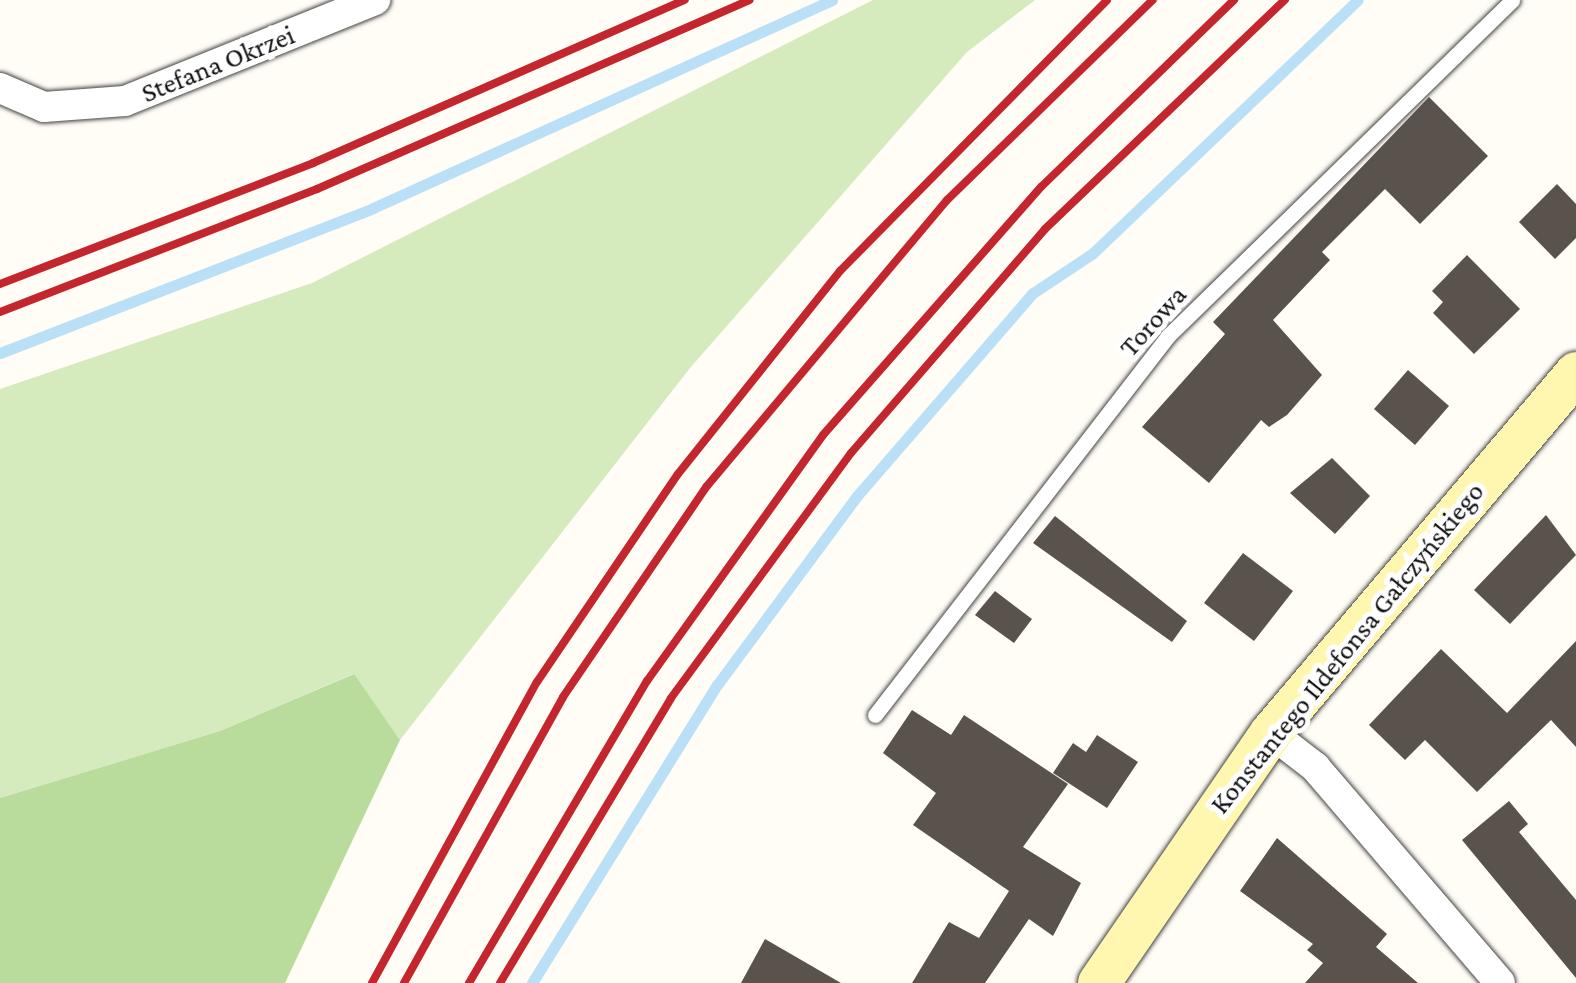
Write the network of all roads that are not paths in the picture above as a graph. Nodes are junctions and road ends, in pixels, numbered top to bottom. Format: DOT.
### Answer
graph roads {
  1 [pos="375,0"];
  2 [pos="1512,0"];
  3 [pos="0,88"];
  4 [pos="1576,373"];
  5 [pos="876,715"];
  6 [pos="1271,733"];
  7 [pos="1099,983"];
  8 [pos="1500,983"];
  1 -- 3 [label="street, Stefana Okrzei"];
  2 -- 5 [label="lane, Torowa"];
  4 -- 6 [label="street, Konstantego Ildefonsa Gałczyńskiego"];
  6 -- 7 [label="street, Konstantego Ildefonsa Gałczyńskiego"];
  6 -- 8 [label="street"];
}
